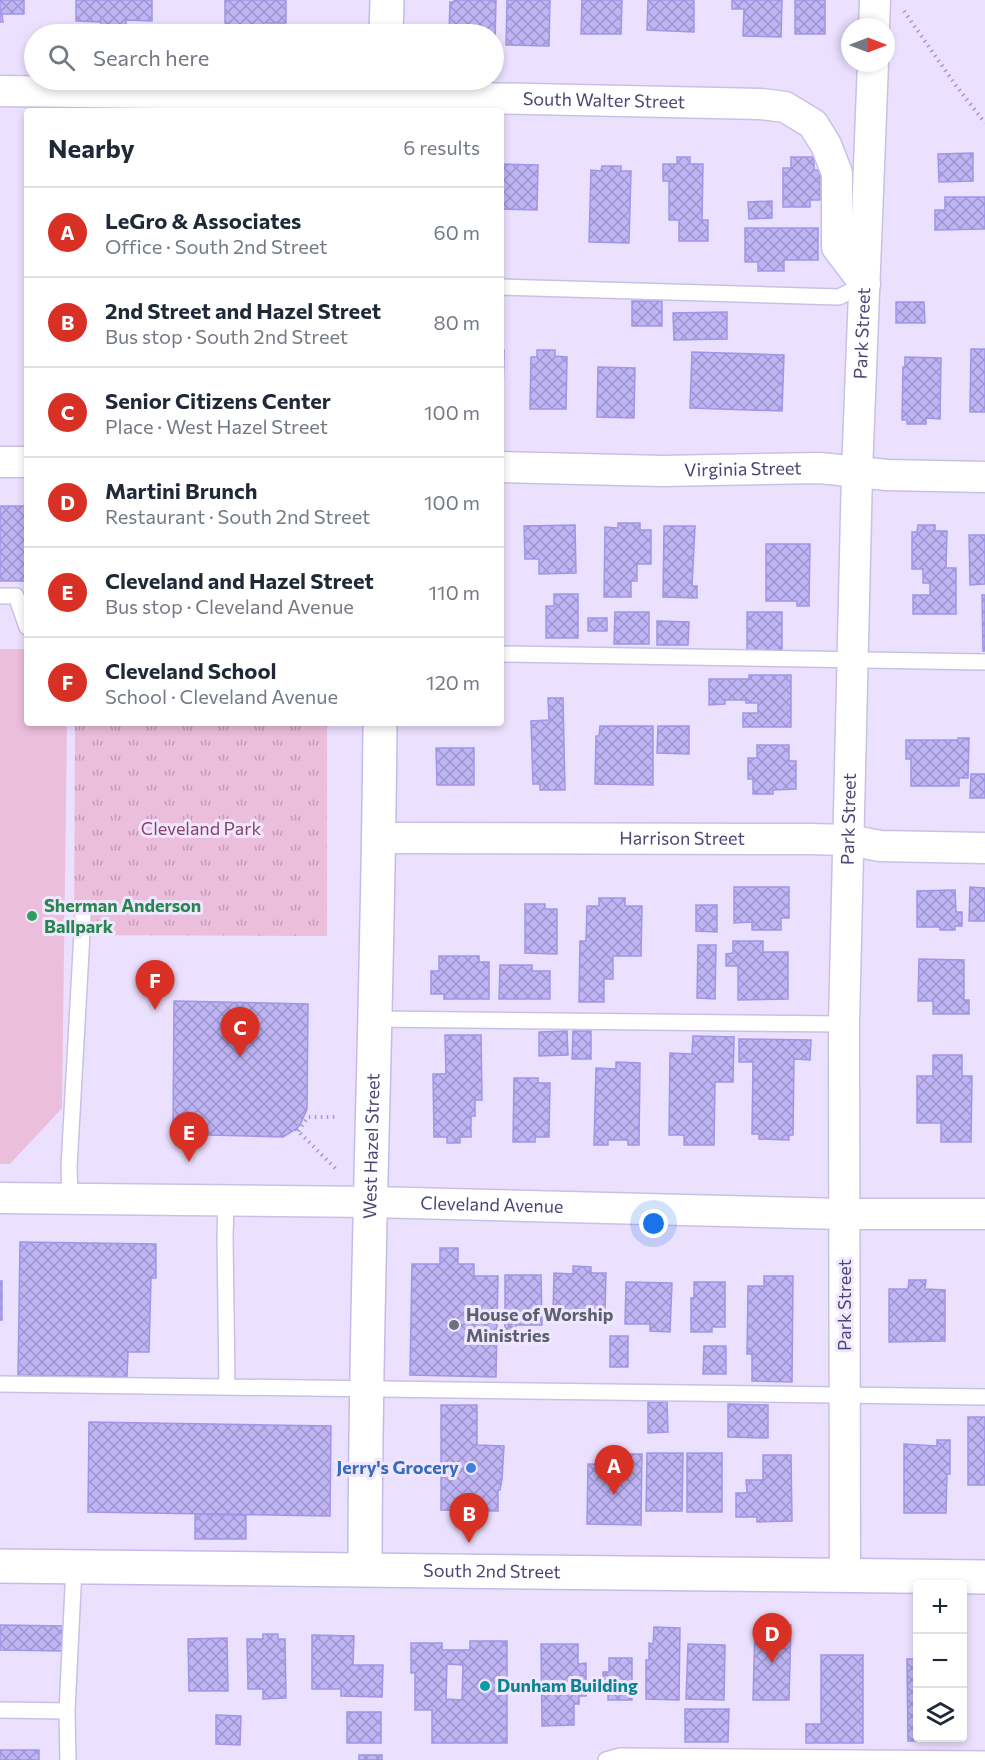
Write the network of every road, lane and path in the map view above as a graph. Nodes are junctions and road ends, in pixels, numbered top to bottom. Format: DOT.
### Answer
graph roads {
  1 [pos="387,0"];
  2 [pos="889,4"];
  3 [pos="880,18"];
  4 [pos="386,24"];
  5 [pos="873,72"];
  6 [pos="0,91"];
  7 [pos="385,95"];
  8 [pos="985,123"];
  9 [pos="865,284"];
  10 [pos="504,287"];
  11 [pos="0,462"];
  12 [pos="24,462"];
  13 [pos="504,467"];
  14 [pos="857,472"];
  15 [pos="985,477"];
  16 [pos="0,596"];
  17 [pos="24,619"];
  18 [pos="504,654"];
  19 [pos="852,659"];
  20 [pos="985,662"];
  21 [pos="380,726"];
  22 [pos="379,838"];
  23 [pos="849,840"];
  24 [pos="985,848"];
  25 [pos="83,915"];
  26 [pos="375,1019"];
  27 [pos="844,1024"];
  28 [pos="338,1117"];
  29 [pos="338,1171"];
  30 [pos="0,1198"];
  31 [pos="70,1199"];
  32 [pos="226,1201"];
  33 [pos="370,1202"];
  34 [pos="845,1214"];
  35 [pos="985,1214"];
  36 [pos="0,1384"];
  37 [pos="227,1386"];
  38 [pos="367,1387"];
  39 [pos="845,1395"];
  40 [pos="985,1397"];
  41 [pos="0,1566"];
  42 [pos="74,1566"];
  43 [pos="365,1569"];
  44 [pos="845,1575"];
  45 [pos="985,1577"];
  46 [pos="0,1710"];
  47 [pos="67,1711"];
  48 [pos="985,1759"];
  49 [pos="68,1760"];
  50 [pos="606,1760"];
  1 -- 4 [label="street"];
  2 -- 3 [label="street"];
  2 -- 8 [label="path"];
  5 -- 9 [label="street, Park Street"];
  6 -- 7 [label="street, South Walter Street"];
  7 -- 9 [label="street, South Walter Street"];
  9 -- 10 [label="lane"];
  9 -- 14 [label="street, Park Street"];
  11 -- 12 [label="street"];
  13 -- 14 [label="street, Virginia Street"];
  14 -- 15 [label="street, Virginia Street"];
  14 -- 19 [label="street, Park Street"];
  16 -- 17 [label="lane"];
  18 -- 19 [label="lane"];
  19 -- 20 [label="lane"];
  19 -- 23 [label="street, Park Street"];
  21 -- 22 [label="street, West Hazel Street"];
  22 -- 23 [label="street, Harrison Street"];
  22 -- 26 [label="street, West Hazel Street"];
  23 -- 24 [label="street, Harrison Street"];
  23 -- 27 [label="street, Park Street"];
  25 -- 31 [label="lane"];
  26 -- 27 [label="lane"];
  26 -- 33 [label="street, West Hazel Street"];
  27 -- 34 [label="street, Park Street"];
  28 -- 29 [label="path"];
  30 -- 31 [label="street, Cleveland Avenue"];
  31 -- 32 [label="street, Cleveland Avenue"];
  32 -- 33 [label="street, Cleveland Avenue"];
  32 -- 37 [label="lane"];
  33 -- 34 [label="street, Cleveland Avenue"];
  33 -- 38 [label="street, West Hazel Street"];
  34 -- 35 [label="street, Cleveland Avenue"];
  34 -- 39 [label="street, Park Street"];
  36 -- 37 [label="lane"];
  37 -- 38 [label="lane"];
  38 -- 39 [label="lane"];
  38 -- 43 [label="street, West Hazel Street"];
  39 -- 40 [label="lane"];
  39 -- 44 [label="street, Park Street"];
  41 -- 42 [label="street, South 2nd Street"];
  42 -- 43 [label="street, South 2nd Street"];
  42 -- 47 [label="lane"];
  43 -- 44 [label="street, South 2nd Street"];
  44 -- 45 [label="street, South 2nd Street"];
  46 -- 47 [label="lane"];
  47 -- 49 [label="lane"];
  48 -- 50 [label="lane"];
}
